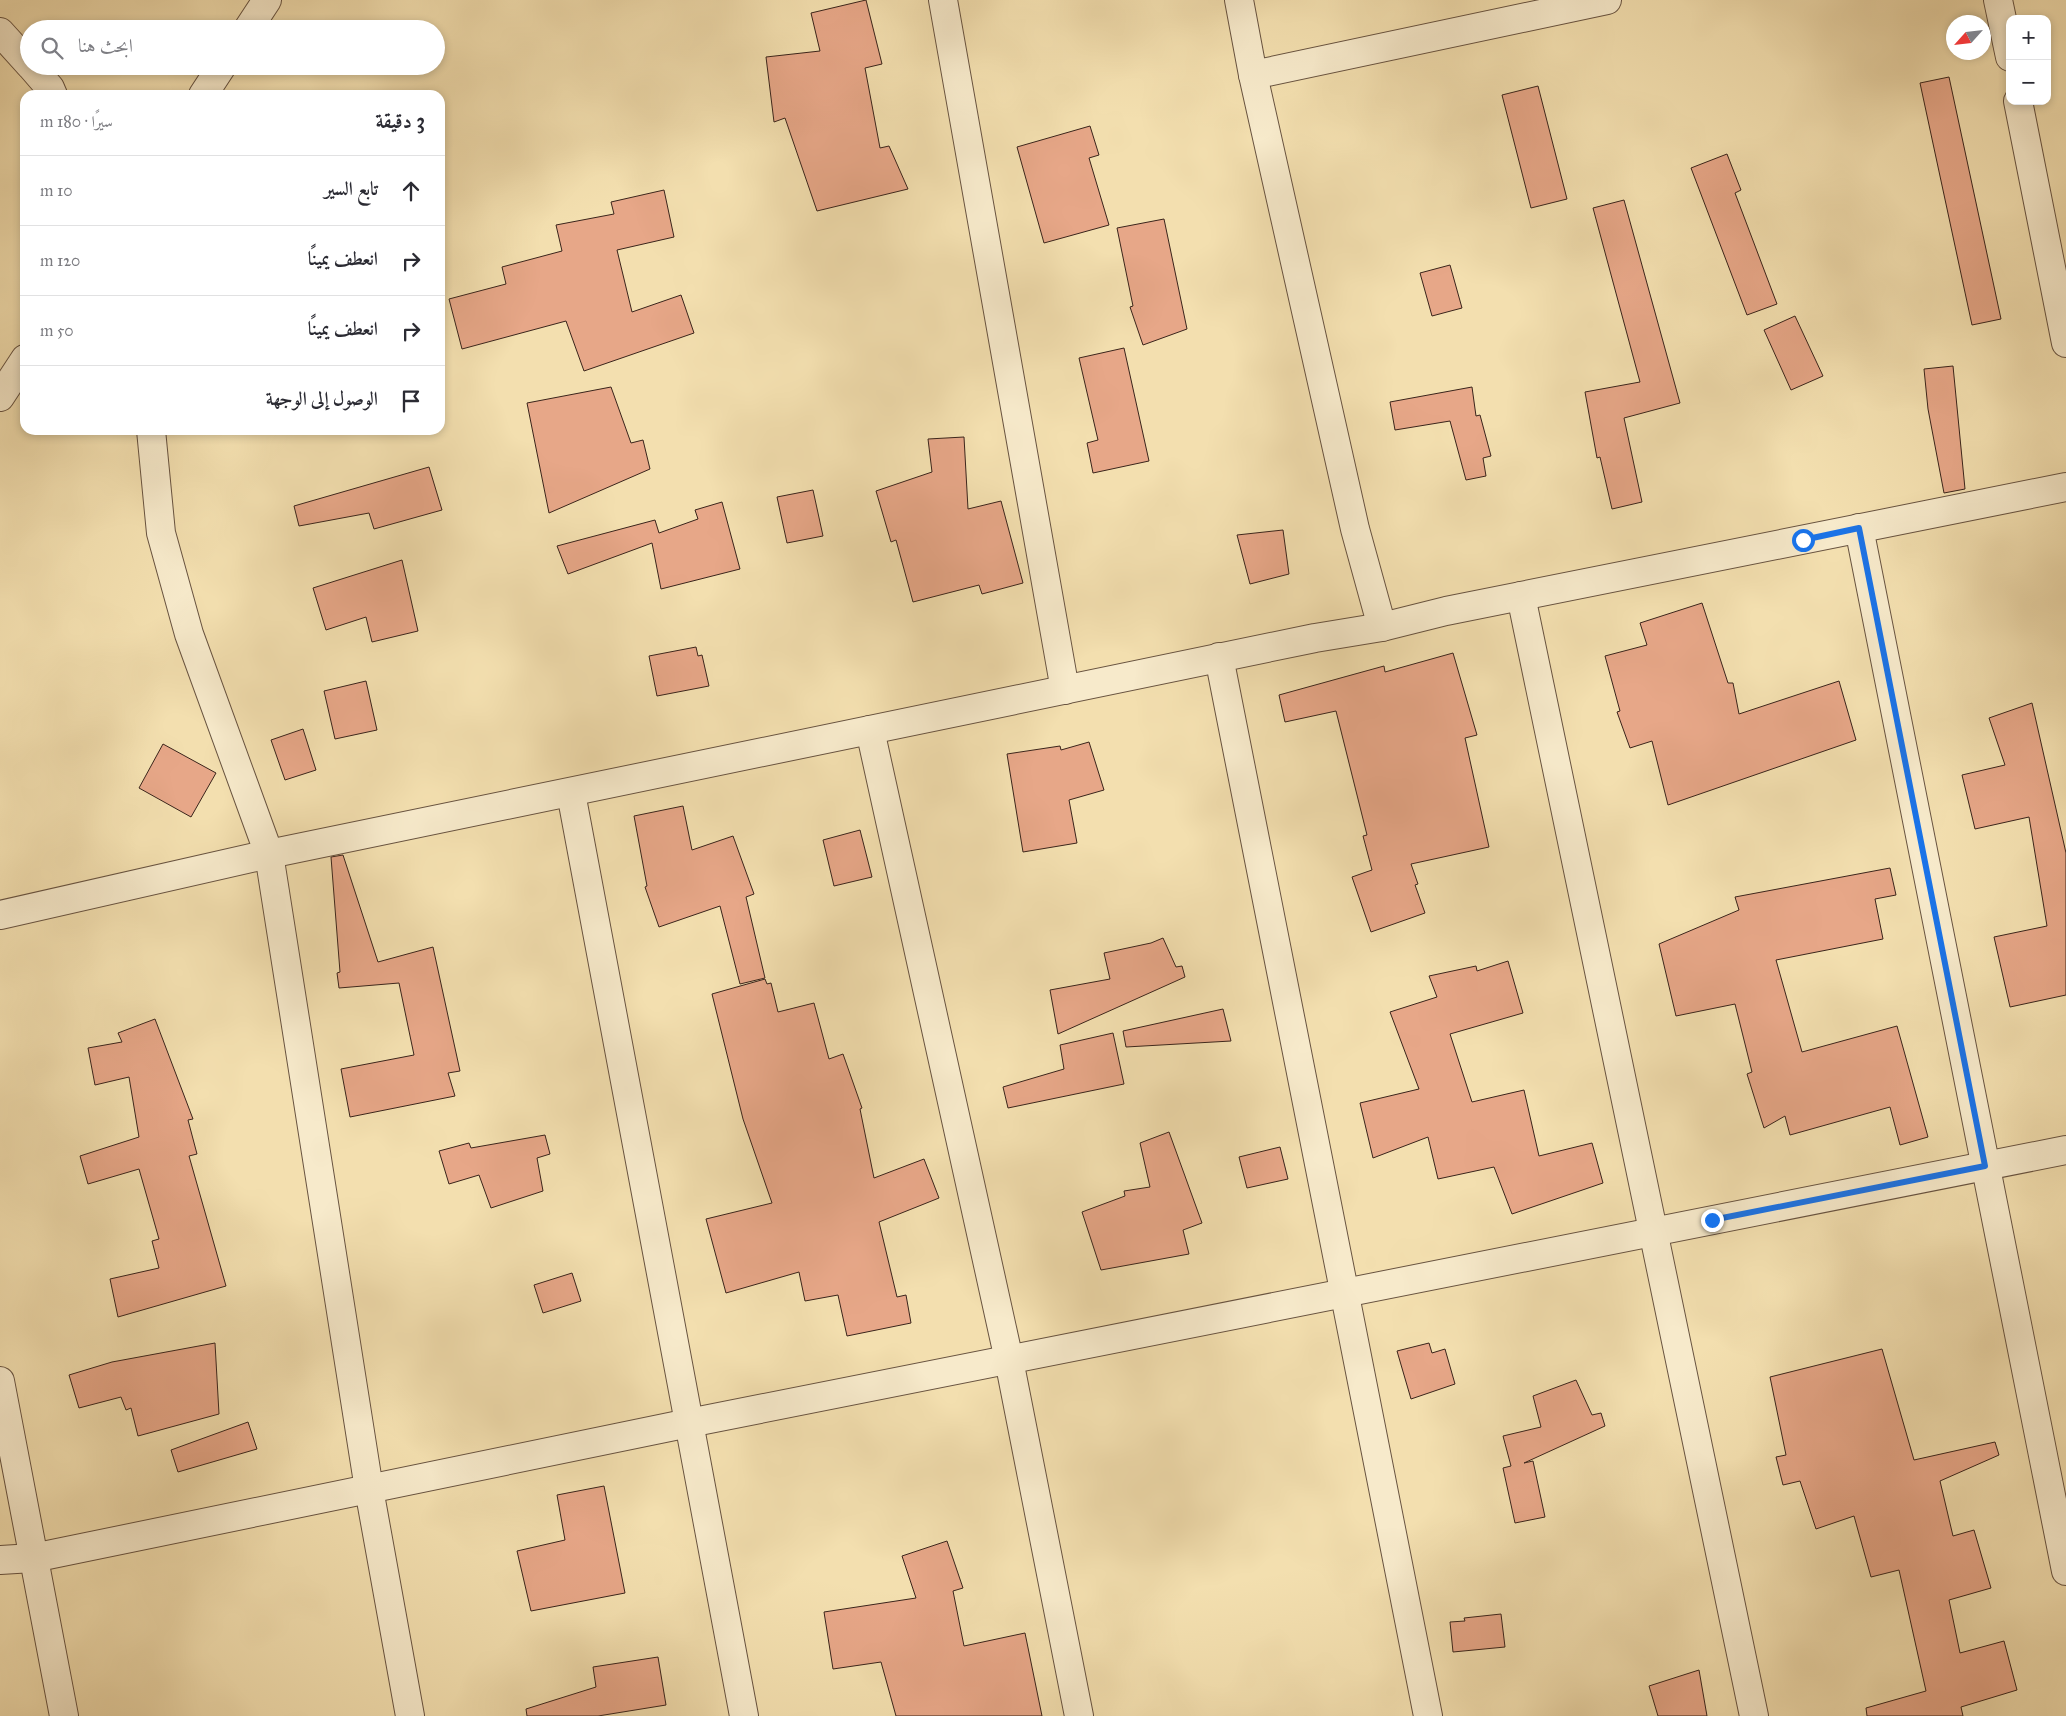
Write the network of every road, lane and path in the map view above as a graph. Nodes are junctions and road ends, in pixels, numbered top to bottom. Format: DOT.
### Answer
graph roads {
  1 [pos="267,0"];
  2 [pos="943,0"];
  3 [pos="1239,0"];
  4 [pos="1607,0"];
  5 [pos="1998,0"];
  6 [pos="254,20"];
  7 [pos="0,32"];
  8 [pos="2006,38"];
  9 [pos="20,54"];
  10 [pos="39,75"];
  11 [pos="216,75"];
  12 [pos="1253,75"];
  13 [pos="51,90"];
  14 [pos="206,90"];
  15 [pos="2019,105"];
  16 [pos="2066,343"];
  17 [pos="20,367"];
  18 [pos="0,397"];
  19 [pos="151,435"];
  20 [pos="2066,487"];
  21 [pos="1859,528"];
  22 [pos="1521,596"];
  23 [pos="1382,628"];
  24 [pos="1219,658"];
  25 [pos="1065,690"];
  26 [pos="870,730"];
  27 [pos="571,793"];
  28 [pos="269,854"];
  29 [pos="0,915"];
  30 [pos="2066,1150"];
  31 [pos="1985,1166"];
  32 [pos="1653,1232"];
  33 [pos="1344,1293"];
  34 [pos="1009,1360"];
  35 [pos="0,1381"];
  36 [pos="689,1422"];
  37 [pos="369,1489"];
  38 [pos="33,1558"];
  39 [pos="0,1560"];
  40 [pos="2066,1571"];
  41 [pos="64,1716"];
  42 [pos="410,1716"];
  43 [pos="744,1716"];
  44 [pos="1079,1716"];
  45 [pos="1428,1716"];
  46 [pos="1754,1716"];
  1 -- 6 [label="street"];
  2 -- 25 [label="street"];
  3 -- 12 [label="street"];
  4 -- 12 [label="street"];
  5 -- 8 [label="street"];
  7 -- 9 [label="street"];
  10 -- 13 [label="street"];
  11 -- 14 [label="street"];
  12 -- 23 [label="street"];
  15 -- 16 [label="street"];
  17 -- 18 [label="street"];
  19 -- 28 [label="street"];
  20 -- 21 [label="street"];
  21 -- 22 [label="street"];
  21 -- 31 [label="street"];
  22 -- 23 [label="street"];
  22 -- 32 [label="street"];
  23 -- 24 [label="street"];
  24 -- 25 [label="street"];
  24 -- 33 [label="street"];
  25 -- 26 [label="street"];
  26 -- 27 [label="street"];
  26 -- 34 [label="street"];
  27 -- 28 [label="street"];
  27 -- 36 [label="street"];
  28 -- 29 [label="street"];
  28 -- 37 [label="street"];
  30 -- 31 [label="street"];
  31 -- 32 [label="street"];
  31 -- 40 [label="street"];
  32 -- 33 [label="street"];
  32 -- 46 [label="street"];
  33 -- 34 [label="street"];
  33 -- 45 [label="street"];
  34 -- 36 [label="street"];
  34 -- 44 [label="street"];
  35 -- 38 [label="street"];
  36 -- 37 [label="street"];
  36 -- 43 [label="street"];
  37 -- 38 [label="street"];
  37 -- 42 [label="street"];
  38 -- 39 [label="street"];
  38 -- 41 [label="street"];
}
